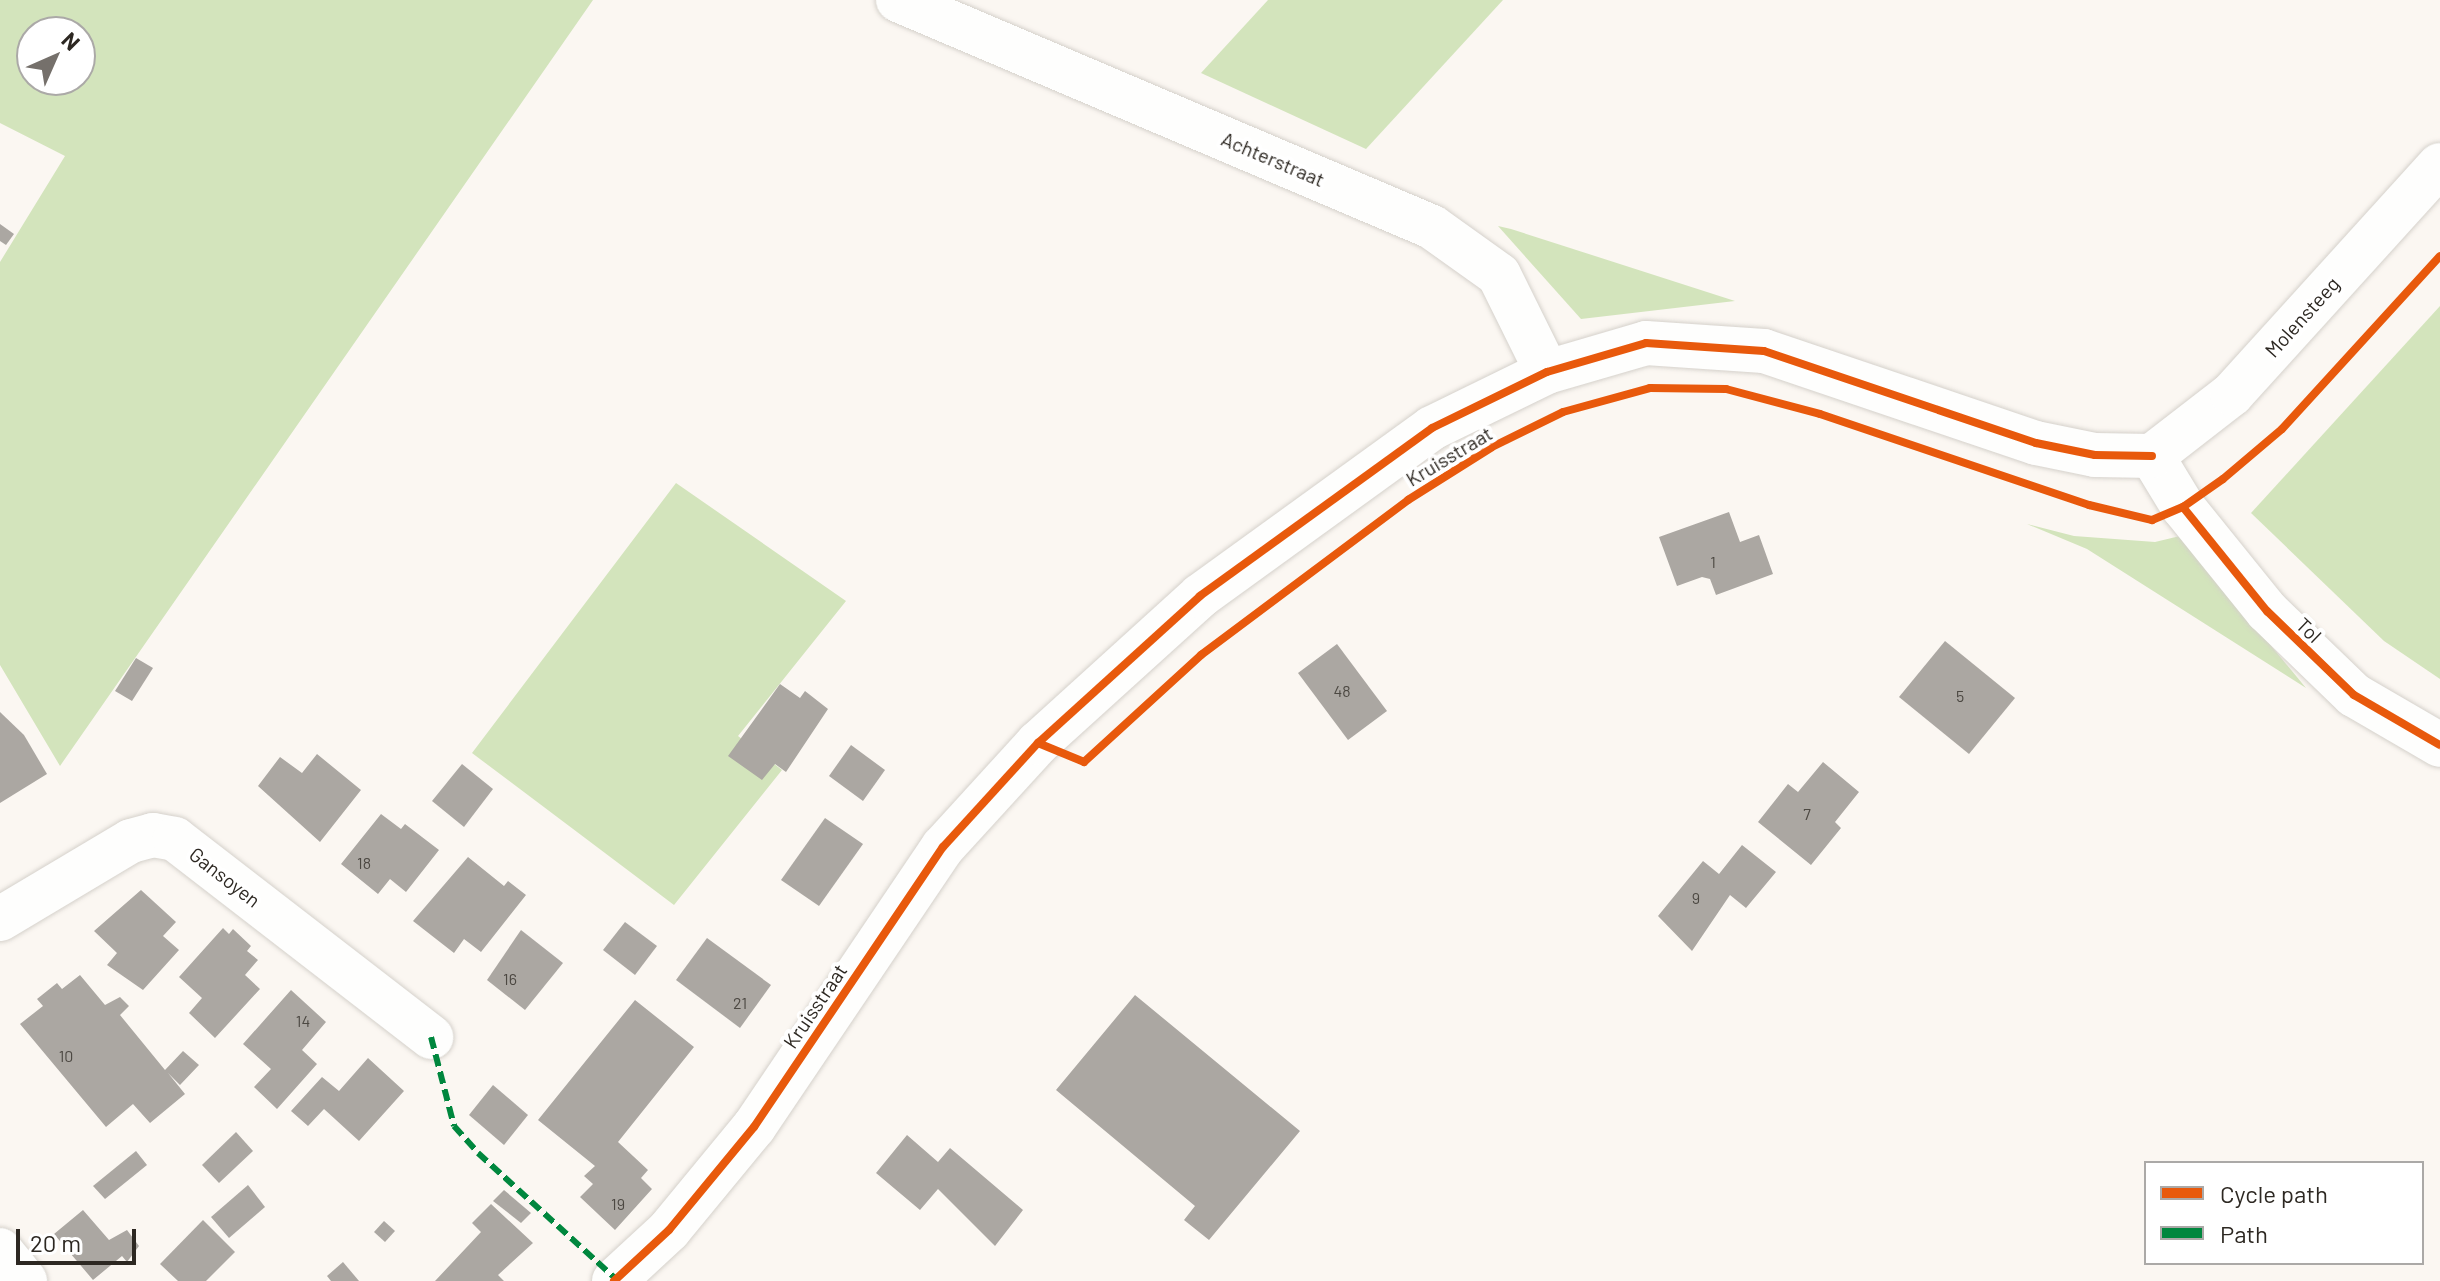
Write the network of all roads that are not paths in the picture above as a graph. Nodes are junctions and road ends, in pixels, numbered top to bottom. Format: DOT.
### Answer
graph roads {
  1 [pos="898,0"];
  2 [pos="2440,165"];
  3 [pos="1547,372"];
  4 [pos="2152,456"];
  5 [pos="2440,745"];
  6 [pos="0,919"];
  7 [pos="431,1037"];
  8 [pos="0,1250"];
  9 [pos="25,1281"];
  10 [pos="614,1281"];
  1 -- 3 [label="street, Achterstraat"];
  2 -- 4 [label="street, Molensteeg"];
  3 -- 4 [label="street, Kruisstraat"];
  3 -- 10 [label="street, Kruisstraat"];
  4 -- 5 [label="street, Tol"];
  6 -- 7 [label="street, Gansoyen"];
  8 -- 9 [label="street"];
}
